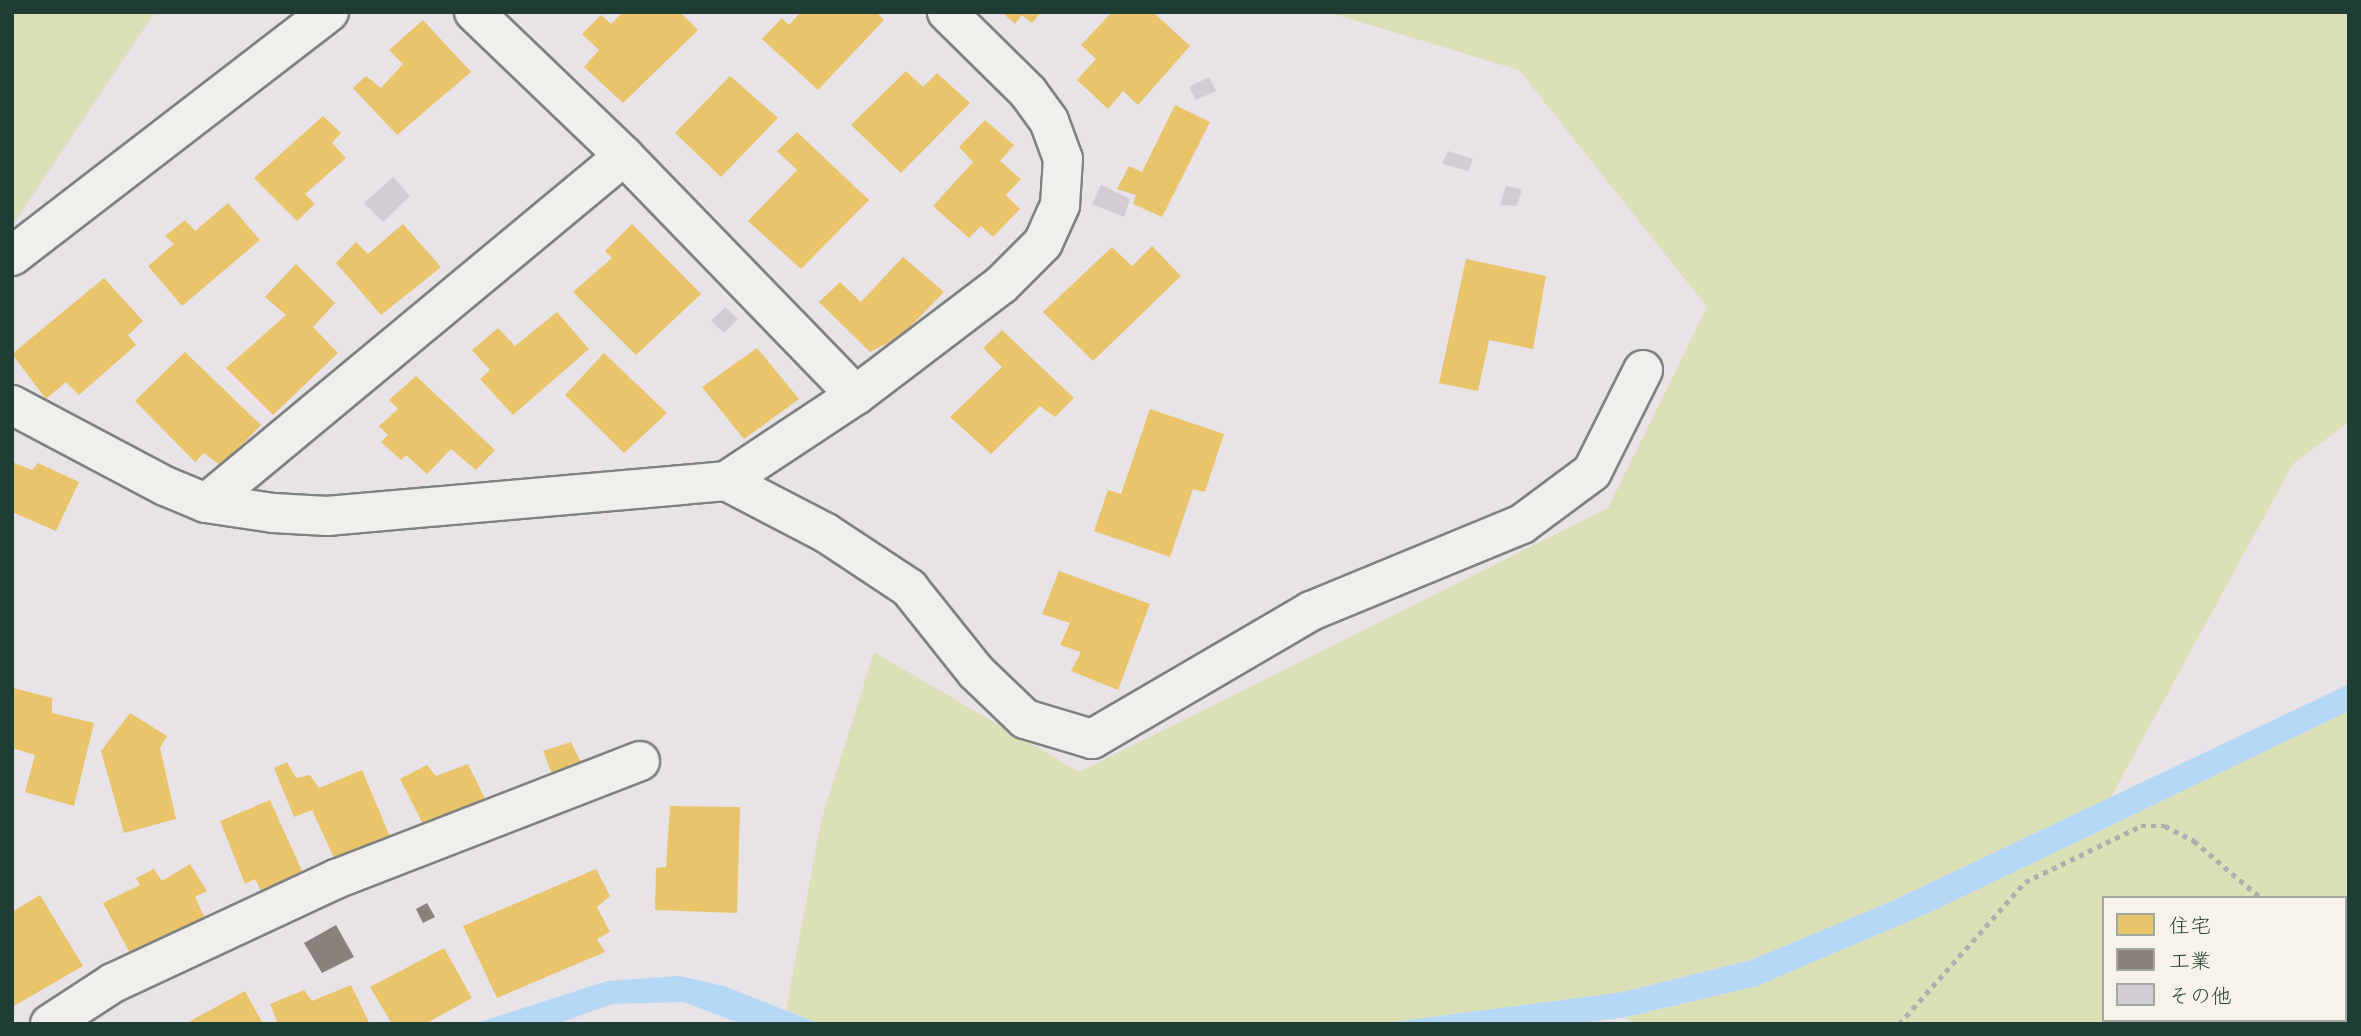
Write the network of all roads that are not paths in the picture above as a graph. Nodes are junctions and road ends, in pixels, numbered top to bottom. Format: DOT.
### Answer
graph roads {
  1 [pos="328,12"];
  2 [pos="474,12"];
  3 [pos="947,12"];
  4 [pos="624,156"];
  5 [pos="12,256"];
  6 [pos="1643,370"];
  7 [pos="856,395"];
  8 [pos="12,405"];
  9 [pos="726,481"];
  10 [pos="206,503"];
  11 [pos="640,761"];
  12 [pos="50,1024"];
  1 -- 5 [label="street"];
  2 -- 4 [label="street"];
  3 -- 7 [label="street"];
  4 -- 7 [label="street"];
  4 -- 10 [label="street"];
  6 -- 9 [label="street"];
  7 -- 9 [label="street"];
  8 -- 10 [label="street"];
  9 -- 10 [label="street"];
  11 -- 12 [label="street"];
}
